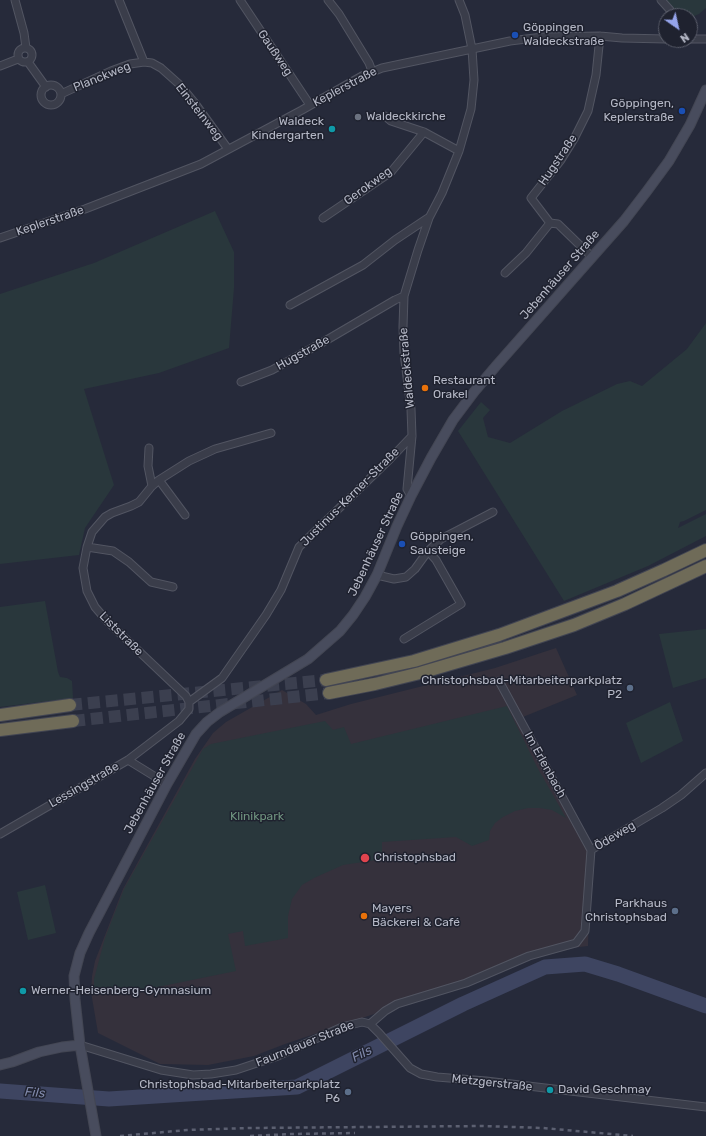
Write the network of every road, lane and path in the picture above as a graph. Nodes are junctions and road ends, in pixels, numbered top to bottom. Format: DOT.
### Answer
graph roads {
  1 [pos="15,0"];
  2 [pos="119,0"];
  3 [pos="240,0"];
  4 [pos="328,0"];
  5 [pos="459,0"];
  6 [pos="660,0"];
  7 [pos="668,8"];
  8 [pos="600,36"];
  9 [pos="658,39"];
  10 [pos="26,48"];
  11 [pos="472,49"];
  12 [pos="18,59"];
  13 [pos="28,62"];
  14 [pos="144,62"];
  15 [pos="0,66"];
  16 [pos="372,71"];
  17 [pos="46,87"];
  18 [pos="706,90"];
  19 [pos="61,94"];
  20 [pos="310,105"];
  21 [pos="385,116"];
  22 [pos="424,132"];
  23 [pos="228,149"];
  24 [pos="459,151"];
  25 [pos="324,218"];
  26 [pos="429,218"];
  27 [pos="550,222"];
  28 [pos="0,238"];
  29 [pos="592,256"];
  30 [pos="505,273"];
  31 [pos="404,296"];
  32 [pos="290,305"];
  33 [pos="241,382"];
  34 [pos="271,433"];
  35 [pos="412,436"];
  36 [pos="148,448"];
  37 [pos="159,480"];
  38 [pos="152,486"];
  39 [pos="411,496"];
  40 [pos="493,512"];
  41 [pos="185,516"];
  42 [pos="87,547"];
  43 [pos="706,550"];
  44 [pos="428,552"];
  45 [pos="706,566"];
  46 [pos="377,575"];
  47 [pos="173,587"];
  48 [pos="404,639"];
  49 [pos="326,680"];
  50 [pos="499,681"];
  51 [pos="329,693"];
  52 [pos="189,702"];
  53 [pos="70,705"];
  54 [pos="0,715"];
  55 [pos="73,721"];
  56 [pos="0,730"];
  57 [pos="128,760"];
  58 [pos="706,773"];
  59 [pos="167,784"];
  60 [pos="0,834"];
  61 [pos="591,850"];
  62 [pos="565,947"];
  63 [pos="370,1024"];
  64 [pos="80,1045"];
  65 [pos="0,1065"];
  66 [pos="706,1107"];
  67 [pos="96,1136"];
  1 -- 10 [label="street"];
  2 -- 14 [label="street"];
  3 -- 20 [label="street, Gaußweg"];
  4 -- 16 [label="street"];
  5 -- 11 [label="street, Waldeckstraße"];
  6 -- 7 [label="street"];
  8 -- 9 [label="street, Keplerstraße"];
  8 -- 11 [label="street, Keplerstraße"];
  8 -- 27 [label="street, Hugstraße"];
  10 -- 12 [label="street"];
  10 -- 13 [label="street"];
  11 -- 16 [label="street, Keplerstraße"];
  11 -- 24 [label="street, Waldeckstraße"];
  12 -- 13 [label="street"];
  12 -- 15 [label="street"];
  13 -- 17 [label="street, Planckweg"];
  14 -- 19 [label="street, Planckweg"];
  14 -- 23 [label="street, Einsteinweg"];
  16 -- 20 [label="street, Keplerstraße"];
  17 -- 19 [label="street, Planckweg"];
  17 -- 19 [label="street, Planckweg"];
  18 -- 29 [label="main road, Jebenhäuser Straße"];
  20 -- 23 [label="street, Keplerstraße"];
  21 -- 22 [label="street"];
  22 -- 24 [label="street"];
  22 -- 25 [label="street, Gerokweg"];
  23 -- 28 [label="street, Keplerstraße"];
  24 -- 26 [label="street, Waldeckstraße"];
  26 -- 31 [label="street, Waldeckstraße"];
  26 -- 32 [label="street, Waldeckstraße"];
  27 -- 29 [label="street, Hugstraße"];
  27 -- 30 [label="street"];
  29 -- 39 [label="main road, Jebenhäuser Straße"];
  31 -- 33 [label="street, Hugstraße"];
  31 -- 35 [label="street, Waldeckstraße"];
  34 -- 37 [label="street, Liststraße"];
  35 -- 39 [label="street, Waldeckstraße"];
  35 -- 52 [label="street, Justinus-Kerner-Straße"];
  36 -- 38 [label="street"];
  37 -- 38 [label="street, Liststraße"];
  37 -- 41 [label="street"];
  38 -- 42 [label="street, Liststraße"];
  39 -- 46 [label="main road, Jebenhäuser Straße"];
  40 -- 44 [label="street"];
  42 -- 47 [label="street"];
  42 -- 52 [label="street, Liststraße"];
  43 -- 49 [label="highway"];
  44 -- 46 [label="street"];
  44 -- 48 [label="street"];
  45 -- 51 [label="highway"];
  46 -- 59 [label="main road, Jebenhäuser Straße"];
  50 -- 61 [label="street, Im Erlenbach"];
  52 -- 57 [label="street, Justinus-Kerner-Straße"];
  53 -- 54 [label="highway"];
  55 -- 56 [label="highway"];
  57 -- 59 [label="street, Lessingstraße"];
  57 -- 60 [label="street, Lessingstraße"];
  58 -- 61 [label="street, Ödeweg"];
  59 -- 64 [label="main road, Jebenhäuser Straße"];
  61 -- 62 [label="street, Ödeweg"];
  62 -- 63 [label="street, Faurndauer Straße"];
  63 -- 64 [label="street, Faurndauer Straße"];
  63 -- 66 [label="street, Metzgerstraße"];
  64 -- 65 [label="main road"];
  64 -- 67 [label="main road, Jebenhäuser Straße"];
}
